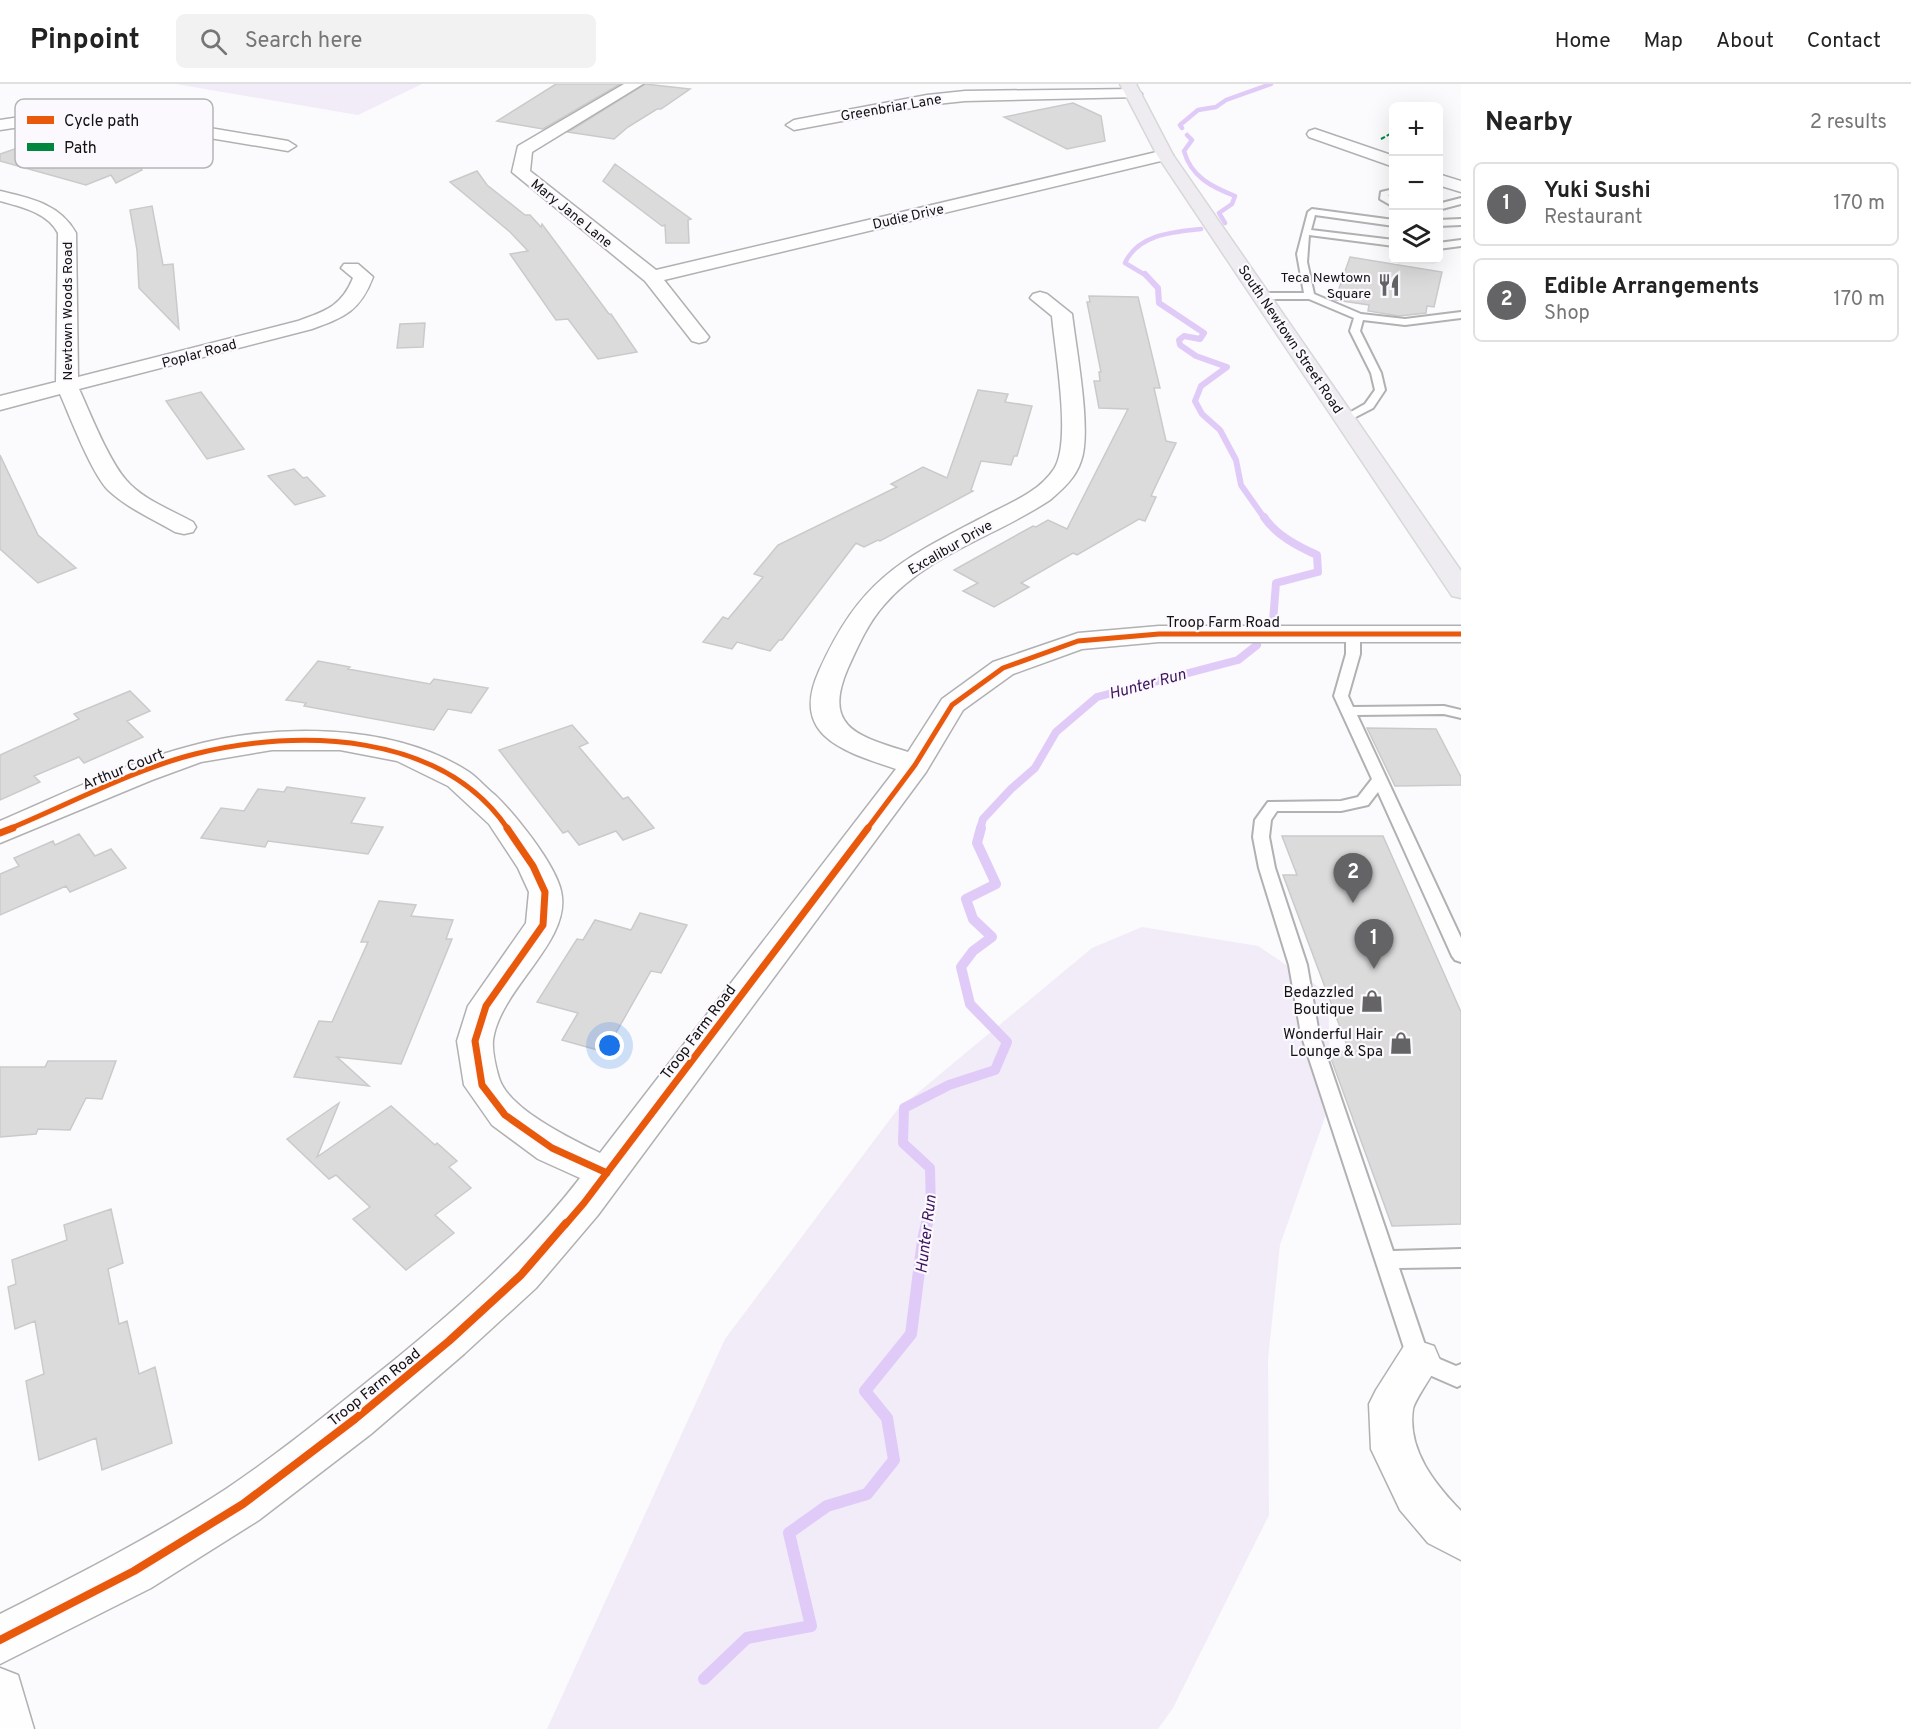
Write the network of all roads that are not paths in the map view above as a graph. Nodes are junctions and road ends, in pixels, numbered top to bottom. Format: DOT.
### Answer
graph roads {
  1 [pos="635,84"];
  2 [pos="1131,89"];
  3 [pos="15,123"];
  4 [pos="0,125"];
  5 [pos="794,125"];
  6 [pos="213,134"];
  7 [pos="1315,134"];
  8 [pos="288,146"];
  9 [pos="1164,155"];
  10 [pos="1389,160"];
  11 [pos="1443,180"];
  12 [pos="1461,187"];
  13 [pos="1389,192"];
  14 [pos="0,196"];
  15 [pos="1461,201"];
  16 [pos="1389,202"];
  17 [pos="1443,206"];
  18 [pos="1389,222"];
  19 [pos="1461,222"];
  20 [pos="1443,224"];
  21 [pos="1306,232"];
  22 [pos="1389,242"];
  23 [pos="1461,243"];
  24 [pos="1443,245"];
  25 [pos="351,268"];
  26 [pos="652,277"];
  27 [pos="1262,296"];
  28 [pos="1310,296"];
  29 [pos="1040,298"];
  30 [pos="1461,315"];
  31 [pos="1359,317"];
  32 [pos="699,337"];
  33 [pos="68,387"];
  34 [pos="0,403"];
  35 [pos="1346,419"];
  36 [pos="184,527"];
  37 [pos="1461,590"];
  38 [pos="1461,634"];
  39 [pos="1353,635"];
  40 [pos="1347,711"];
  41 [pos="1461,714"];
  42 [pos="915,765"];
  43 [pos="1379,779"];
  44 [pos="0,833"];
  45 [pos="1461,956"];
  46 [pos="607,1173"];
  47 [pos="1461,1258"];
  48 [pos="1386,1260"];
  49 [pos="1419,1360"];
  50 [pos="1461,1374"];
  51 [pos="1461,1537"];
  52 [pos="0,1640"];
  53 [pos="0,1693"];
  54 [pos="9,1729"];
  1 -- 26 [label="street, Mary Jane Lane"];
  2 -- 5 [label="street, Greenbriar Lane"];
  2 -- 9 [label="main road, South Newtown Street Road"];
  3 -- 4 [label="street"];
  6 -- 8 [label="street"];
  7 -- 10 [label="street"];
  9 -- 26 [label="street, Dudie Drive"];
  9 -- 27 [label="main road, South Newtown Street Road"];
  11 -- 12 [label="street"];
  13 -- 16 [label="lane"];
  14 -- 33 [label="street, Newtown Woods Road"];
  15 -- 17 [label="lane"];
  18 -- 21 [label="lane"];
  19 -- 20 [label="lane"];
  21 -- 22 [label="lane"];
  21 -- 28 [label="lane"];
  23 -- 24 [label="lane"];
  25 -- 33 [label="street, Poplar Road"];
  26 -- 32 [label="street, Mary Jane Lane"];
  27 -- 28 [label="lane"];
  27 -- 35 [label="main road, South Newtown Street Road"];
  28 -- 31 [label="lane"];
  29 -- 42 [label="street, Excalibur Drive"];
  30 -- 31 [label="lane"];
  31 -- 35 [label="lane"];
  33 -- 34 [label="street, Poplar Road"];
  33 -- 36 [label="street, Newtown Woods Road"];
  35 -- 37 [label="main road, South Newtown Street Road"];
  38 -- 39 [label="street, Troop Farm Road"];
  39 -- 40 [label="lane"];
  39 -- 42 [label="street, Troop Farm Road"];
  40 -- 41 [label="lane"];
  40 -- 43 [label="lane"];
  42 -- 46 [label="street, Troop Farm Road"];
  43 -- 45 [label="lane"];
  43 -- 48 [label="lane"];
  44 -- 46 [label="street, Arthur Court"];
  46 -- 52 [label="street, Troop Farm Road"];
  47 -- 48 [label="lane"];
  48 -- 49 [label="lane"];
  49 -- 50 [label="lane"];
  49 -- 51 [label="street"];
  53 -- 54 [label="street"];
}
